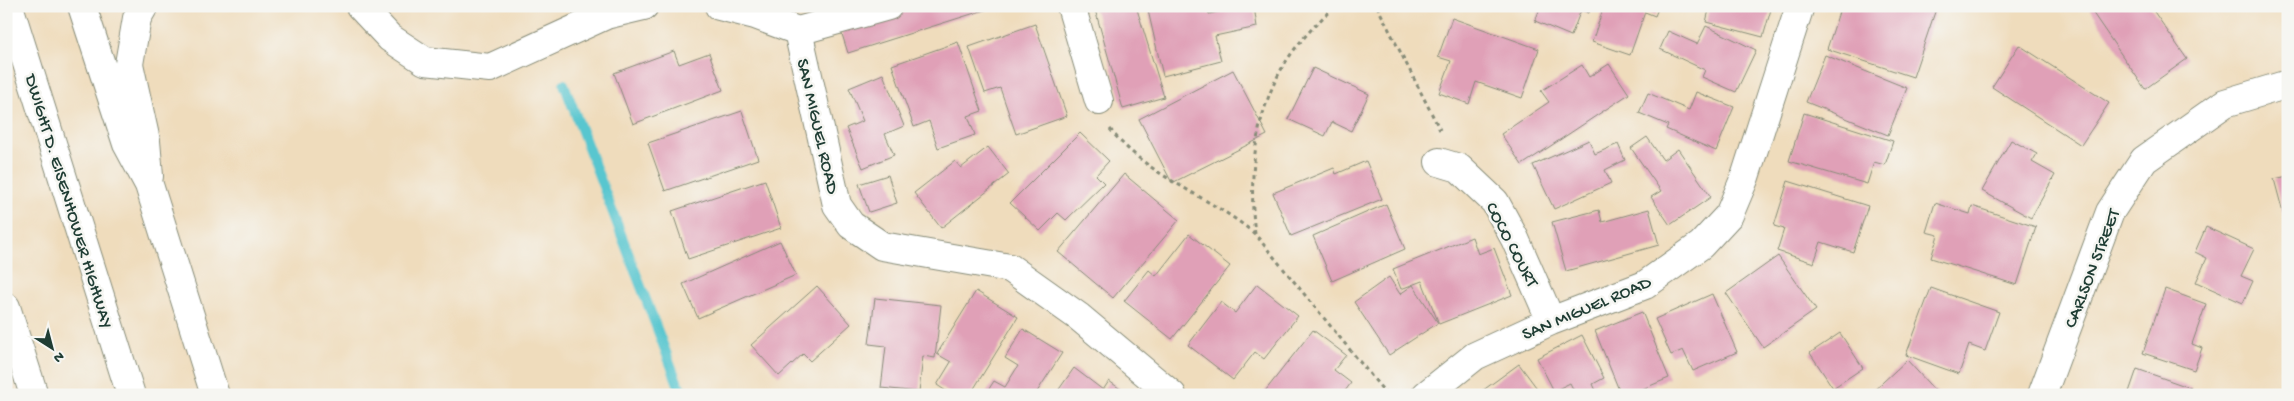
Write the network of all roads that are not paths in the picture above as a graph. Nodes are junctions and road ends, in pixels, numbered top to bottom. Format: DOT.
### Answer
graph roads {
  1 [pos="9,6"];
  2 [pos="82,6"];
  3 [pos="144,6"];
  4 [pos="360,6"];
  5 [pos="644,6"];
  6 [pos="719,6"];
  7 [pos="888,6"];
  8 [pos="1071,6"];
  9 [pos="1800,6"];
  10 [pos="605,11"];
  11 [pos="798,31"];
  12 [pos="2288,84"];
  13 [pos="1099,101"];
  14 [pos="1449,165"];
  15 [pos="149,184"];
  16 [pos="6,307"];
  17 [pos="1551,320"];
  18 [pos="34,395"];
  19 [pos="131,395"];
  20 [pos="215,395"];
  21 [pos="1172,395"];
  22 [pos="1426,395"];
  23 [pos="2042,395"];
  1 -- 19 [label="main road, DWIGHT D. EISENHOWER HIGHWAY"];
  2 -- 15 [label="main road"];
  3 -- 15 [label="main road"];
  4 -- 10 [label="main road"];
  5 -- 10 [label="main road"];
  6 -- 11 [label="main road"];
  7 -- 11 [label="main road"];
  8 -- 13 [label="main road"];
  9 -- 17 [label="main road, SAN MIGUEL ROAD"];
  11 -- 21 [label="main road, SAN MIGUEL ROAD"];
  12 -- 23 [label="main road, CARLSON STREET"];
  14 -- 17 [label="main road, COCO COURT"];
  15 -- 20 [label="main road"];
  16 -- 18 [label="main road"];
  17 -- 22 [label="main road, SAN MIGUEL ROAD"];
}
